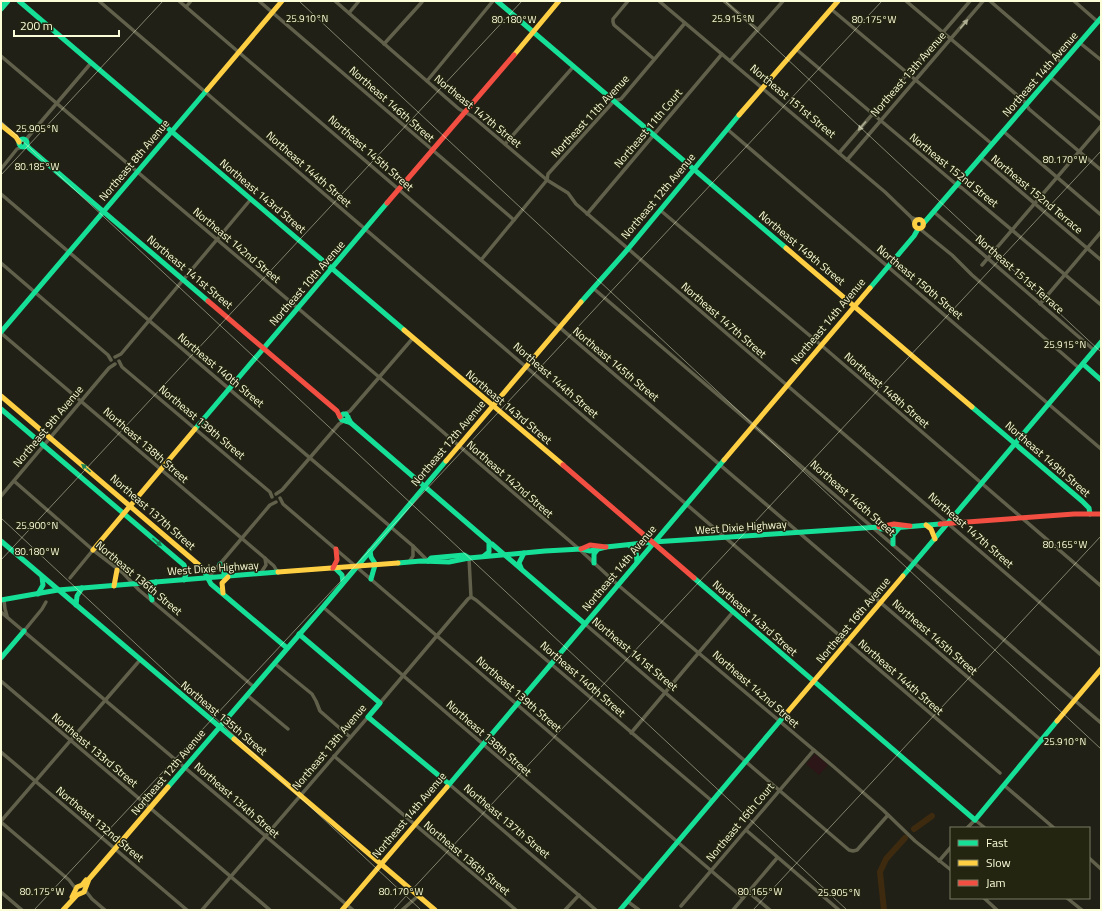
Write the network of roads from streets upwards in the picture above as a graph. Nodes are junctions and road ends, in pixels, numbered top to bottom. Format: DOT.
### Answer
graph roads {
  1 [pos="8,1"];
  2 [pos="19,1"];
  3 [pos="99,1"];
  4 [pos="180,1"];
  5 [pos="191,1"];
  6 [pos="259,1"];
  7 [pos="282,1"];
  8 [pos="335,1"];
  9 [pos="360,1"];
  10 [pos="493,1"];
  11 [pos="497,1"];
  12 [pos="559,1"];
  13 [pos="628,1"];
  14 [pos="659,1"];
  15 [pos="724,1"];
  16 [pos="783,1"];
  17 [pos="838,1"];
  18 [pos="906,1"];
  19 [pos="970,1"];
  20 [pos="983,1"];
  21 [pos="990,1"];
  22 [pos="1074,1"];
  23 [pos="422,2"];
  24 [pos="186,7"];
  25 [pos="1,9"];
  26 [pos="831,9"];
  27 [pos="272,12"];
  28 [pos="349,13"];
  29 [pos="1099,20"];
  30 [pos="685,23"];
  31 [pos="758,30"];
  32 [pos="533,32"];
  33 [pos="943,32"];
  34 [pos="951,39"];
  35 [pos="1080,43"];
  36 [pos="384,44"];
  37 [pos="796,49"];
  38 [pos="239,52"];
  39 [pos="722,54"];
  40 [pos="1,56"];
  41 [pos="654,59"];
  42 [pos="1101,60"];
  43 [pos="730,61"];
  44 [pos="91,63"];
  45 [pos="1062,63"];
  46 [pos="574,66"];
  47 [pos="908,73"];
  48 [pos="1050,77"];
  49 [pos="916,80"];
  50 [pos="427,81"];
  51 [pos="762,88"];
  52 [pos="205,91"];
  53 [pos="614,101"];
  54 [pos="56,103"];
  55 [pos="1026,104"];
  56 [pos="465,113"];
  57 [pos="872,114"];
  58 [pos="1101,120"];
  59 [pos="880,121"];
  60 [pos="1,125"];
  61 [pos="1101,126"];
  62 [pos="727,129"];
  63 [pos="171,131"];
  64 [pos="1003,131"];
  65 [pos="653,135"];
  66 [pos="23,143"];
  67 [pos="505,144"];
  68 [pos="992,144"];
  69 [pos="433,151"];
  70 [pos="1080,151"];
  71 [pos="839,153"];
  72 [pos="980,158"];
  73 [pos="847,160"];
  74 [pos="1,169"];
  75 [pos="693,169"];
  76 [pos="1101,170"];
  77 [pos="138,173"];
  78 [pos="1057,178"];
  79 [pos="547,180"];
  80 [pos="957,185"];
  81 [pos="399,189"];
  82 [pos="1,194"];
  83 [pos="251,199"];
  84 [pos="1035,204"];
  85 [pos="660,210"];
  86 [pos="104,212"];
  87 [pos="932,213"];
  88 [pos="588,214"];
  89 [pos="1101,215"];
  90 [pos="514,220"];
  91 [pos="919,225"];
  92 [pos="366,229"];
  93 [pos="1012,230"];
  94 [pos="1101,232"];
  95 [pos="217,240"];
  96 [pos="1087,248"];
  97 [pos="628,249"];
  98 [pos="69,252"];
  99 [pos="988,258"];
  100 [pos="481,260"];
  101 [pos="1101,260"];
  102 [pos="1,263"];
  103 [pos="982,265"];
  104 [pos="887,267"];
  105 [pos="332,268"];
  106 [pos="1065,274"];
  107 [pos="183,280"];
  108 [pos="593,288"];
  109 [pos="35,292"];
  110 [pos="1040,304"];
  111 [pos="1101,305"];
  112 [pos="854,306"];
  113 [pos="298,308"];
  114 [pos="148,321"];
  115 [pos="559,327"];
  116 [pos="1,332"];
  117 [pos="413,338"];
  118 [pos="1101,342"];
  119 [pos="821,345"];
  120 [pos="264,349"];
  121 [pos="1094,350"];
  122 [pos="121,354"];
  123 [pos="113,359"];
  124 [pos="117,362"];
  125 [pos="526,366"];
  126 [pos="1081,366"];
  127 [pos="109,368"];
  128 [pos="379,377"];
  129 [pos="1101,380"];
  130 [pos="786,385"];
  131 [pos="230,389"];
  132 [pos="1,396"];
  133 [pos="81,401"];
  134 [pos="1049,404"];
  135 [pos="493,406"];
  136 [pos="1,409"];
  137 [pos="16,409"];
  138 [pos="10,416"];
  139 [pos="346,417"];
  140 [pos="753,424"];
  141 [pos="196,429"];
  142 [pos="50,438"];
  143 [pos="1015,444"];
  144 [pos="43,446"];
  145 [pos="458,446"];
  146 [pos="1101,449"];
  147 [pos="310,458"];
  148 [pos="720,464"];
  149 [pos="161,470"];
  150 [pos="14,481"];
  151 [pos="982,483"];
  152 [pos="425,486"];
  153 [pos="282,490"];
  154 [pos="1,496"];
  155 [pos="274,496"];
  156 [pos="278,500"];
  157 [pos="686,504"];
  158 [pos="270,505"];
  159 [pos="131,506"];
  160 [pos="1101,513"];
  161 [pos="124,514"];
  162 [pos="1090,514"];
  163 [pos="1023,518"];
  164 [pos="949,523"];
  165 [pos="926,525"];
  166 [pos="910,526"];
  167 [pos="391,527"];
  168 [pos="876,527"];
  169 [pos="900,528"];
  170 [pos="800,533"];
  171 [pos="242,538"];
  172 [pos="727,538"];
  173 [pos="935,539"];
  174 [pos="1,541"];
  175 [pos="653,542"];
  176 [pos="491,543"];
  177 [pos="893,544"];
  178 [pos="629,545"];
  179 [pos="413,546"];
  180 [pos="606,547"];
  181 [pos="336,549"];
  182 [pos="580,549"];
  183 [pos="93,550"];
  184 [pos="597,550"];
  185 [pos="370,551"];
  186 [pos="524,553"];
  187 [pos="504,555"];
  188 [pos="483,557"];
  189 [pos="265,558"];
  190 [pos="469,558"];
  191 [pos="428,561"];
  192 [pos="409,562"];
  193 [pos="637,562"];
  194 [pos="594,563"];
  195 [pos="914,563"];
  196 [pos="220,564"];
  197 [pos="375,565"];
  198 [pos="357,566"];
  199 [pos="334,568"];
  200 [pos="521,569"];
  201 [pos="117,570"];
  202 [pos="278,573"];
  203 [pos="260,574"];
  204 [pos="42,576"];
  205 [pos="227,577"];
  206 [pos="70,578"];
  207 [pos="208,578"];
  208 [pos="371,579"];
  209 [pos="184,580"];
  210 [pos="156,582"];
  211 [pos="343,582"];
  212 [pos="134,584"];
  213 [pos="618,585"];
  214 [pos="114,586"];
  215 [pos="1101,586"];
  216 [pos="82,588"];
  217 [pos="58,590"];
  218 [pos="223,593"];
  219 [pos="38,594"];
  220 [pos="471,597"];
  221 [pos="3,600"];
  222 [pos="152,600"];
  223 [pos="46,602"];
  224 [pos="881,602"];
  225 [pos="76,605"];
  226 [pos="323,607"];
  227 [pos="1,612"];
  228 [pos="733,612"];
  229 [pos="7,616"];
  230 [pos="585,624"];
  231 [pos="24,631"];
  232 [pos="299,634"];
  233 [pos="436,635"];
  234 [pos="847,643"];
  235 [pos="287,648"];
  236 [pos="700,652"];
  237 [pos="1101,655"];
  238 [pos="1,658"];
  239 [pos="140,660"];
  240 [pos="274,664"];
  241 [pos="551,664"];
  242 [pos="1101,669"];
  243 [pos="403,676"];
  244 [pos="1,681"];
  245 [pos="814,681"];
  246 [pos="254,687"];
  247 [pos="666,692"];
  248 [pos="247,695"];
  249 [pos="105,699"];
  250 [pos="1074,701"];
  251 [pos="380,703"];
  252 [pos="517,704"];
  253 [pos="368,716"];
  254 [pos="780,722"];
  255 [pos="1101,724"];
  256 [pos="220,727"];
  257 [pos="288,729"];
  258 [pos="631,733"];
  259 [pos="350,737"];
  260 [pos="70,740"];
  261 [pos="1042,741"];
  262 [pos="482,744"];
  263 [pos="814,750"];
  264 [pos="1,752"];
  265 [pos="334,756"];
  266 [pos="746,762"];
  267 [pos="185,768"];
  268 [pos="1000,773"];
  269 [pos="35,781"];
  270 [pos="448,784"];
  271 [pos="1005,786"];
  272 [pos="779,790"];
  273 [pos="300,796"];
  274 [pos="712,802"];
  275 [pos="150,809"];
  276 [pos="888,815"];
  277 [pos="975,820"];
  278 [pos="1,821"];
  279 [pos="414,824"];
  280 [pos="968,827"];
  281 [pos="984,827"];
  282 [pos="1053,827"];
  283 [pos="746,830"];
  284 [pos="266,837"];
  285 [pos="678,842"];
  286 [pos="950,848"];
  287 [pos="116,849"];
  288 [pos="777,858"];
  289 [pos="1090,859"];
  290 [pos="939,861"];
  291 [pos="381,865"];
  292 [pos="950,869"];
  293 [pos="1101,869"];
  294 [pos="711,870"];
  295 [pos="231,877"];
  296 [pos="644,882"];
  297 [pos="81,890"];
  298 [pos="1,892"];
  299 [pos="748,892"];
  300 [pos="579,895"];
  301 [pos="418,896"];
  302 [pos="743,898"];
  303 [pos="985,899"];
  304 [pos="1068,899"];
  305 [pos="628,901"];
  306 [pos="346,905"];
  307 [pos="681,906"];
  308 [pos="22,910"];
  309 [pos="63,910"];
  310 [pos="105,910"];
  311 [pos="187,910"];
  312 [pos="202,910"];
  313 [pos="270,910"];
  314 [pos="342,910"];
  315 [pos="353,910"];
  316 [pos="402,910"];
  317 [pos="435,910"];
  318 [pos="516,910"];
  319 [pos="565,910"];
  320 [pos="596,910"];
  321 [pos="620,910"];
  322 [pos="638,910"];
  323 [pos="733,910"];
  324 [pos="770,910"];
  325 [pos="838,910"];
  326 [pos="998,910"];
  327 [pos="1082,910"];
  1 -- 25 [label="street"];
  2 -- 44 [label="street, Northeast 143rd Street"];
  3 -- 52 [label="street, Northeast 144th Street"];
  4 -- 24 [label="street, Northeast 145th Street"];
  5 -- 24 [label="street"];
  6 -- 27 [label="street, Northeast 146th Street"];
  7 -- 27 [label="street, Northeast 8th Avenue"];
  8 -- 28 [label="street, Northeast 147th Street"];
  9 -- 28 [label="street"];
  10 -- 50 [label="street"];
  11 -- 32 [label="street, Northeast 149th Street"];
  12 -- 32 [label="street, Northeast 10th Avenue"];
  13 -- 41 [label="street"];
  14 -- 30 [label="street, Northeast 151st Street"];
  15 -- 31 [label="street"];
  16 -- 31 [label="street"];
  17 -- 26 [label="street, Northeast 12th Avenue"];
  18 -- 33 [label="street"];
  19 -- 33 [label="street, Northeast 13th Avenue"];
  34 -- 20 [label="street, Northeast 13th Avenue, one-way"];
  21 -- 45 [label="street"];
  22 -- 29 [label="street"];
  23 -- 36 [label="street"];
  24 -- 38 [label="street, Northeast 145th Street"];
  26 -- 37 [label="street, Northeast 12th Avenue"];
  26 -- 47 [label="street"];
  27 -- 38 [label="street, Northeast 8th Avenue"];
  27 -- 69 [label="street, Northeast 146th Street"];
  28 -- 36 [label="street, Northeast 147th Street"];
  29 -- 35 [label="street, Northeast 14th Avenue"];
  30 -- 39 [label="street, Northeast 151st Street"];
  30 -- 41 [label="street, Northeast 11th Avenue"];
  31 -- 43 [label="street"];
  32 -- 46 [label="street, Northeast 149th Street"];
  32 -- 56 [label="street, Northeast 10th Avenue"];
  33 -- 34 [label="street"];
  33 -- 47 [label="street, Northeast 13th Avenue"];
  34 -- 49 [label="street, Northeast 13th Avenue"];
  34 -- 55 [label="street"];
  35 -- 42 [label="street"];
  35 -- 45 [label="street, Northeast 14th Avenue"];
  36 -- 50 [label="street, Northeast 147th Street"];
  37 -- 51 [label="street, Northeast 12th Avenue"];
  37 -- 57 [label="street, Northeast 152nd Street"];
  38 -- 52 [label="street, Northeast 8th Avenue"];
  38 -- 81 [label="street, Northeast 145th Street"];
  39 -- 43 [label="street, Northeast 151st Street"];
  39 -- 65 [label="street, Northeast 11th Court"];
  40 -- 54 [label="street, Northeast 142nd Street"];
  41 -- 53 [label="street, Northeast 11th Avenue"];
  43 -- 51 [label="street, Northeast 151st Street"];
  44 -- 54 [label="street"];
  44 -- 63 [label="street, Northeast 143rd Street"];
  45 -- 48 [label="street, Northeast 14th Avenue"];
  46 -- 53 [label="street, Northeast 149th Street"];
  46 -- 67 [label="street"];
  47 -- 49 [label="street"];
  47 -- 57 [label="street, Northeast 13th Avenue"];
  48 -- 55 [label="street, Northeast 14th Avenue"];
  48 -- 58 [label="street"];
  49 -- 59 [label="street, Northeast 13th Avenue"];
  49 -- 68 [label="street"];
  50 -- 56 [label="street, Northeast 147th Street"];
  51 -- 62 [label="street, Northeast 12th Avenue"];
  51 -- 71 [label="street, Northeast 151st Street"];
  52 -- 63 [label="street, Northeast 8th Avenue"];
  52 -- 92 [label="street, Northeast 144th Street"];
  53 -- 65 [label="street, Northeast 149th Street"];
  53 -- 79 [label="street, Northeast 11th Avenue"];
  54 -- 66 [label="street"];
  54 -- 77 [label="street, Northeast 142nd Street"];
  55 -- 64 [label="street, Northeast 14th Avenue"];
  55 -- 70 [label="street"];
  56 -- 67 [label="street, Northeast 147th Street"];
  56 -- 69 [label="street, Northeast 10th Avenue"];
  57 -- 59 [label="street, Northeast 152nd Street"];
  57 -- 71 [label="street, Northeast 13th Avenue, one-way"];
  59 -- 73 [label="street, Northeast 13th Avenue"];
  59 -- 80 [label="street, Northeast 152nd Street"];
  60 -- 66 [label="street, Northeast 141st Street"];
  61 -- 70 [label="street"];
  62 -- 75 [label="street, Northeast 12th Avenue"];
  62 -- 104 [label="street, Northeast 150th Street"];
  63 -- 77 [label="street, Northeast 8th Avenue"];
  63 -- 83 [label="street, Northeast 143rd Street"];
  64 -- 68 [label="street, Northeast 14th Avenue"];
  64 -- 78 [label="street"];
  65 -- 75 [label="street, Northeast 149th Street"];
  65 -- 88 [label="street, Northeast 11th Court"];
  66 -- 74 [label="street"];
  66 -- 86 [label="street, Northeast 141st Street"];
  67 -- 79 [label="street, Northeast 147th Street"];
  68 -- 72 [label="street, Northeast 14th Avenue"];
  69 -- 81 [label="street, Northeast 10th Avenue"];
  69 -- 90 [label="street, Northeast 146th Street"];
  70 -- 76 [label="street"];
  70 -- 78 [label="street"];
  71 -- 73 [label="street, Northeast 151st Street"];
  72 -- 80 [label="street, Northeast 14th Avenue"];
  72 -- 84 [label="street, Northeast 152nd Terrace"];
  73 -- 91 [label="street, Northeast 151st Street"];
  75 -- 85 [label="street, Northeast 12th Avenue"];
  75 -- 112 [label="street, Northeast 149th Street"];
  77 -- 86 [label="street, Northeast 8th Avenue"];
  77 -- 95 [label="street, Northeast 142nd Street"];
  78 -- 84 [label="street"];
  78 -- 89 [label="street"];
  79 -- 88 [label="street, Northeast 147th Street"];
  79 -- 90 [label="street, Northeast 11th Avenue"];
  80 -- 87 [label="street, Northeast 14th Avenue"];
  80 -- 93 [label="street, Northeast 152nd Street"];
  81 -- 92 [label="street, Northeast 10th Avenue"];
  81 -- 100 [label="street, Northeast 145th Street"];
  82 -- 98 [label="street, Northeast 140th Street"];
  83 -- 95 [label="street"];
  83 -- 105 [label="street, Northeast 143rd Street"];
  84 -- 93 [label="street"];
  84 -- 96 [label="street, Northeast 152nd Terrace"];
  85 -- 97 [label="street, Northeast 12th Avenue"];
  85 -- 119 [label="street, Northeast 148th Street"];
  86 -- 98 [label="street, Northeast 8th Avenue"];
  86 -- 107 [label="street, Northeast 141st Street"];
  87 -- 91 [label="street, Northeast 14th Avenue"];
  87 -- 99 [label="street, Northeast 151st Terrace"];
  88 -- 97 [label="street, Northeast 147th Street"];
  90 -- 100 [label="street, Northeast 11th Avenue"];
  91 -- 104 [label="street, Northeast 14th Avenue"];
  91 -- 126 [label="street, Northeast 151st Street"];
  92 -- 105 [label="street, Northeast 10th Avenue"];
  92 -- 125 [label="street, Northeast 144th Street"];
  93 -- 99 [label="street"];
  93 -- 106 [label="street, Northeast 152nd Street"];
  94 -- 96 [label="street"];
  95 -- 107 [label="street"];
  95 -- 113 [label="street, Northeast 142nd Street"];
  96 -- 101 [label="street, Northeast 152nd Terrace"];
  96 -- 106 [label="street"];
  97 -- 108 [label="street, Northeast 12th Avenue"];
  97 -- 130 [label="street, Northeast 147th Street"];
  98 -- 109 [label="street, Northeast 8th Avenue"];
  98 -- 114 [label="street, Northeast 140th Street"];
  99 -- 103 [label="street"];
  99 -- 110 [label="street, Northeast 151st Terrace"];
  100 -- 115 [label="street, Northeast 145th Street"];
  102 -- 109 [label="street"];
  104 -- 112 [label="street, Northeast 14th Avenue"];
  104 -- 134 [label="street, Northeast 150th Street"];
  105 -- 113 [label="street, Northeast 10th Avenue"];
  105 -- 117 [label="street, Northeast 143rd Street"];
  106 -- 110 [label="street"];
  106 -- 111 [label="street, Northeast 152nd Street"];
  107 -- 114 [label="street"];
  107 -- 120 [label="street, Northeast 141st Street"];
  108 -- 115 [label="street, Northeast 12th Avenue"];
  108 -- 140 [label="street, Northeast 146th Street"];
  109 -- 116 [label="street, Northeast 8th Avenue"];
  109 -- 123 [label="street"];
  110 -- 121 [label="street, Northeast 151st Terrace"];
  112 -- 119 [label="street, Northeast 14th Avenue"];
  112 -- 143 [label="street, Northeast 149th Street"];
  113 -- 120 [label="street, Northeast 10th Avenue"];
  113 -- 128 [label="street, Northeast 142nd Street"];
  114 -- 122 [label="street"];
  114 -- 131 [label="street, Northeast 140th Street"];
  115 -- 125 [label="street, Northeast 12th Avenue"];
  115 -- 148 [label="street, Northeast 145th Street"];
  116 -- 133 [label="street, Northeast 138th Street"];
  117 -- 128 [label="street"];
  117 -- 135 [label="street, Northeast 143rd Street"];
  118 -- 121 [label="street, Northeast 16th Avenue"];
  119 -- 130 [label="street, Northeast 14th Avenue"];
  119 -- 151 [label="street, Northeast 148th Street"];
  120 -- 131 [label="street, Northeast 10th Avenue"];
  120 -- 139 [label="street, Northeast 141st Street"];
  121 -- 126 [label="street, Northeast 16th Avenue"];
  122 -- 123 [label="street"];
  122 -- 124 [label="street"];
  123 -- 124 [label="street"];
  123 -- 124 [label="street"];
  123 -- 127 [label="street, Northeast 9th Avenue"];
  124 -- 127 [label="street, Northeast 9th Avenue"];
  124 -- 141 [label="street, Northeast 139th Street"];
  125 -- 135 [label="street, Northeast 12th Avenue"];
  125 -- 157 [label="street, Northeast 144th Street"];
  126 -- 129 [label="street, Northeast 151st Street"];
  126 -- 134 [label="street, Northeast 16th Avenue"];
  127 -- 133 [label="street, Northeast 9th Avenue"];
  128 -- 139 [label="street"];
  128 -- 145 [label="street, Northeast 142nd Street"];
  130 -- 140 [label="street, Northeast 14th Avenue"];
  130 -- 164 [label="street, Northeast 147th Street"];
  131 -- 141 [label="street, Northeast 10th Avenue"];
  131 -- 147 [label="street, Northeast 140th Street"];
  132 -- 137 [label="street, Northeast 137th Street"];
  133 -- 142 [label="street, Northeast 9th Avenue"];
  133 -- 149 [label="street, Northeast 138th Street"];
  134 -- 143 [label="street, Northeast 16th Avenue"];
  134 -- 146 [label="street, Northeast 150th Street"];
  135 -- 145 [label="street, Northeast 12th Avenue"];
  135 -- 175 [label="street, Northeast 143rd Street"];
  136 -- 138 [label="street, Northeast 137th Street"];
  137 -- 138 [label="street"];
  137 -- 142 [label="street, Northeast 137th Street"];
  138 -- 144 [label="street, Northeast 137th Street"];
  139 -- 147 [label="street"];
  139 -- 152 [label="street, Northeast 141st Street"];
  140 -- 148 [label="street, Northeast 14th Avenue"];
  140 -- 168 [label="street, Northeast 146th Street"];
  141 -- 149 [label="street, Northeast 10th Avenue"];
  141 -- 155 [label="street, Northeast 139th Street"];
  142 -- 144 [label="street, Northeast 9th Avenue"];
  159 -- 142 [label="street, Northeast 137th Street, one-way"];
  143 -- 151 [label="street, Northeast 16th Avenue"];
  143 -- 162 [label="street, Northeast 149th Street"];
  144 -- 150 [label="street, Northeast 9th Avenue"];
  144 -- 161 [label="street, Northeast 137th Street"];
  145 -- 152 [label="street, Northeast 12th Avenue"];
  145 -- 182 [label="street, Northeast 142nd Street"];
  147 -- 153 [label="street"];
  147 -- 167 [label="street, Northeast 140th Street"];
  148 -- 157 [label="street, Northeast 14th Avenue"];
  148 -- 170 [label="street, Northeast 145th Street"];
  149 -- 159 [label="street, Northeast 10th Avenue"];
  149 -- 171 [label="street, Northeast 138th Street"];
  150 -- 154 [label="street, Northeast 9th Avenue"];
  150 -- 183 [label="street, Northeast 136th Street"];
  151 -- 163 [label="street, Northeast 148th Street"];
  151 -- 164 [label="street, Northeast 16th Avenue"];
  152 -- 167 [label="street, Northeast 12th Avenue"];
  152 -- 176 [label="street, Northeast 141st Street"];
  153 -- 155 [label="street"];
  153 -- 156 [label="street"];
  155 -- 156 [label="street"];
  155 -- 156 [label="street"];
  155 -- 158 [label="street"];
  156 -- 158 [label="street"];
  156 -- 181 [label="street, Northeast 139th Street"];
  157 -- 172 [label="street, Northeast 144th Street"];
  157 -- 175 [label="street, Northeast 14th Avenue"];
  158 -- 171 [label="street"];
  159 -- 161 [label="street, Northeast 10th Avenue"];
  159 -- 207 [label="street, Northeast 137th Street"];
  160 -- 162 [label="street, West Dixie Highway"];
  161 -- 183 [label="street, Northeast 10th Avenue"];
  161 -- 209 [label="street, Northeast 137th Street, one-way"];
  162 -- 163 [label="street, West Dixie Highway"];
  163 -- 164 [label="street, West Dixie Highway"];
  163 -- 215 [label="street, Northeast 148th Street"];
  164 -- 165 [label="street, West Dixie Highway"];
  164 -- 173 [label="street, Northeast 16th Avenue"];
  164 -- 237 [label="street, Northeast 147th Street"];
  165 -- 166 [label="street, West Dixie Highway"];
  165 -- 173 [label="street"];
  166 -- 168 [label="street, West Dixie Highway"];
  166 -- 169 [label="street, West Dixie Highway"];
  167 -- 179 [label="street, Northeast 140th Street"];
  167 -- 185 [label="street, Northeast 12th Avenue"];
  168 -- 169 [label="street, West Dixie Highway"];
  168 -- 170 [label="street, West Dixie Highway"];
  168 -- 177 [label="street, Northeast 146th Street"];
  169 -- 177 [label="street"];
  170 -- 172 [label="street, West Dixie Highway"];
  170 -- 224 [label="street, Northeast 145th Street"];
  171 -- 189 [label="street, Northeast 138th Street"];
  171 -- 196 [label="street"];
  172 -- 175 [label="street, West Dixie Highway"];
  172 -- 234 [label="street, Northeast 144th Street"];
  173 -- 195 [label="street, Northeast 16th Avenue"];
  174 -- 204 [label="street, Northeast 135th Street"];
  175 -- 178 [label="street, West Dixie Highway"];
  175 -- 193 [label="street, Northeast 14th Avenue"];
  175 -- 228 [label="street, Northeast 143rd Street"];
  176 -- 187 [label="street, Northeast 141st Street"];
  176 -- 188 [label="street"];
  177 -- 195 [label="street, Northeast 146th Street"];
  178 -- 180 [label="street, West Dixie Highway"];
  178 -- 193 [label="street"];
  179 -- 191 [label="street, Northeast 140th Street"];
  179 -- 192 [label="street"];
  180 -- 182 [label="street, West Dixie Highway"];
  180 -- 184 [label="street, West Dixie Highway"];
  181 -- 198 [label="street, Northeast 139th Street"];
  181 -- 199 [label="street"];
  182 -- 184 [label="street, West Dixie Highway"];
  182 -- 186 [label="street, West Dixie Highway"];
  182 -- 194 [label="street, Northeast 142nd Street"];
  183 -- 201 [label="street, Northeast 136th Street"];
  183 -- 206 [label="street, Northeast 10th Avenue"];
  184 -- 194 [label="street"];
  185 -- 197 [label="street"];
  185 -- 198 [label="street, Northeast 12th Avenue"];
  186 -- 187 [label="street, West Dixie Highway"];
  186 -- 200 [label="street"];
  187 -- 188 [label="street, West Dixie Highway"];
  187 -- 200 [label="street, Northeast 141st Street"];
  188 -- 190 [label="street, West Dixie Highway"];
  189 -- 202 [label="street, Northeast 138th Street"];
  189 -- 203 [label="street"];
  190 -- 191 [label="street, West Dixie Highway"];
  190 -- 220 [label="street"];
  191 -- 192 [label="street, West Dixie Highway"];
  192 -- 197 [label="street, West Dixie Highway"];
  193 -- 213 [label="street, Northeast 14th Avenue"];
  194 -- 213 [label="street, Northeast 142nd Street"];
  195 -- 224 [label="street, Northeast 16th Avenue"];
  195 -- 250 [label="street, Northeast 146th Street"];
  196 -- 205 [label="street"];
  196 -- 207 [label="street"];
  197 -- 198 [label="street, West Dixie Highway"];
  197 -- 208 [label="street"];
  198 -- 199 [label="street, West Dixie Highway"];
  198 -- 208 [label="street, Northeast 139th Street"];
  198 -- 211 [label="street, Northeast 12th Avenue"];
  199 -- 202 [label="street, West Dixie Highway"];
  199 -- 211 [label="street"];
  200 -- 230 [label="street, Northeast 141st Street"];
  201 -- 212 [label="street, Northeast 136th Street"];
  201 -- 214 [label="street"];
  202 -- 203 [label="street, West Dixie Highway"];
  203 -- 205 [label="street, West Dixie Highway"];
  204 -- 217 [label="street, Northeast 135th Street"];
  204 -- 219 [label="street"];
  205 -- 207 [label="street, West Dixie Highway"];
  205 -- 218 [label="street"];
  207 -- 209 [label="street, West Dixie Highway"];
  207 -- 218 [label="street, Northeast 137th Street"];
  208 -- 233 [label="street, Northeast 139th Street"];
  209 -- 210 [label="street, West Dixie Highway"];
  210 -- 212 [label="street, West Dixie Highway"];
  210 -- 222 [label="street"];
  211 -- 226 [label="street, Northeast 12th Avenue"];
  212 -- 214 [label="street, West Dixie Highway"];
  212 -- 222 [label="street, Northeast 136th Street"];
  213 -- 230 [label="street, Northeast 14th Avenue"];
  213 -- 236 [label="street, Northeast 142nd Street"];
  214 -- 216 [label="street, West Dixie Highway"];
  216 -- 217 [label="street, West Dixie Highway"];
  216 -- 225 [label="street"];
  217 -- 219 [label="street, West Dixie Highway"];
  217 -- 225 [label="street, Northeast 135th Street"];
  218 -- 235 [label="street, Northeast 137th Street"];
  219 -- 221 [label="street, West Dixie Highway"];
  220 -- 233 [label="street, Northeast 13th Avenue"];
  220 -- 241 [label="street, Northeast 140th Street"];
  221 -- 229 [label="street"];
  222 -- 246 [label="street, Northeast 136th Street"];
  223 -- 231 [label="street"];
  224 -- 234 [label="street, Northeast 16th Avenue"];
  224 -- 261 [label="street, Northeast 145th Street"];
  225 -- 239 [label="street, Northeast 135th Street"];
  226 -- 232 [label="street, Northeast 12th Avenue"];
  226 -- 243 [label="street, Northeast 138th Street"];
  227 -- 229 [label="street, Northeast 134th Street"];
  228 -- 236 [label="street"];
  228 -- 245 [label="street, Northeast 143rd Street"];
  229 -- 231 [label="street, Northeast 134th Street"];
  230 -- 241 [label="street, Northeast 14th Avenue"];
  230 -- 247 [label="street, Northeast 141st Street"];
  231 -- 238 [label="street"];
  231 -- 249 [label="street, Northeast 134th Street"];
  232 -- 235 [label="street, Northeast 12th Avenue"];
  232 -- 251 [label="street"];
  233 -- 243 [label="street, Northeast 13th Avenue"];
  233 -- 252 [label="street, Northeast 139th Street"];
  234 -- 245 [label="street, Northeast 16th Avenue"];
  234 -- 268 [label="street, Northeast 144th Street"];
  235 -- 240 [label="street, Northeast 12th Avenue"];
  236 -- 247 [label="street"];
  236 -- 254 [label="street, Northeast 142nd Street"];
  239 -- 249 [label="street"];
  239 -- 256 [label="street, Northeast 135th Street"];
  240 -- 246 [label="street, Northeast 12th Avenue"];
  240 -- 259 [label="street"];
  241 -- 252 [label="street, Northeast 14th Avenue"];
  241 -- 258 [label="street, Northeast 140th Street"];
  242 -- 250 [label="street"];
  243 -- 251 [label="street, Northeast 13th Avenue"];
  243 -- 262 [label="street, Northeast 138th Street"];
  244 -- 260 [label="street, Northeast 133rd Street"];
  245 -- 254 [label="street, Northeast 16th Avenue"];
  245 -- 277 [label="street, Northeast 143rd Street"];
  246 -- 248 [label="street, Northeast 12th Avenue"];
  247 -- 258 [label="street"];
  247 -- 266 [label="street, Northeast 141st Street"];
  248 -- 256 [label="street, Northeast 12th Avenue"];
  248 -- 257 [label="street"];
  249 -- 260 [label="street"];
  249 -- 267 [label="street, Northeast 134th Street"];
  250 -- 255 [label="street, Northeast 146th Street"];
  250 -- 261 [label="street"];
  251 -- 253 [label="street, Northeast 13th Avenue"];
  252 -- 262 [label="street, Northeast 14th Avenue"];
  252 -- 285 [label="street, Northeast 139th Street"];
  253 -- 259 [label="street, Northeast 13th Avenue"];
  253 -- 270 [label="street, Northeast 137th Street"];
  254 -- 263 [label="street, Northeast 142nd Street"];
  254 -- 266 [label="street, Northeast 16th Avenue"];
  256 -- 267 [label="street, Northeast 12th Avenue"];
  256 -- 273 [label="street, Northeast 135th Street"];
  258 -- 274 [label="street, Northeast 140th Street"];
  259 -- 265 [label="street, Northeast 13th Avenue"];
  260 -- 269 [label="street"];
  260 -- 275 [label="street, Northeast 133rd Street"];
  261 -- 271 [label="street"];
  262 -- 270 [label="street, Northeast 14th Avenue"];
  262 -- 296 [label="street, Northeast 138th Street"];
  263 -- 272 [label="street, Northeast 16th Court"];
  263 -- 276 [label="street, Northeast 142nd Street"];
  264 -- 269 [label="street, Northeast 132nd Street"];
  265 -- 273 [label="street, Northeast 13th Avenue"];
  265 -- 279 [label="street, Northeast 136th Street"];
  266 -- 272 [label="street, Northeast 141st Street"];
  266 -- 274 [label="street, Northeast 16th Avenue"];
  267 -- 275 [label="street, Northeast 12th Avenue"];
  267 -- 284 [label="street, Northeast 134th Street"];
  269 -- 278 [label="street"];
  269 -- 287 [label="street, Northeast 132nd Street"];
  270 -- 279 [label="street, Northeast 14th Avenue"];
  270 -- 300 [label="street, Northeast 137th Street"];
  271 -- 277 [label="street"];
  271 -- 282 [label="street"];
  272 -- 276 [label="street, Northeast 141st Street"];
  272 -- 283 [label="street, Northeast 16th Court"];
  273 -- 284 [label="street, Northeast 13th Avenue"];
  273 -- 291 [label="street, Northeast 135th Street"];
  274 -- 285 [label="street, Northeast 16th Avenue"];
  275 -- 287 [label="street, Northeast 12th Avenue"];
  275 -- 295 [label="street, Northeast 133rd Street"];
  276 -- 290 [label="street, Northeast 142nd Street"];
  277 -- 280 [label="street"];
  277 -- 281 [label="street, Northeast 143rd Street"];
  278 -- 297 [label="street"];
  279 -- 291 [label="street, Northeast 14th Avenue"];
  279 -- 318 [label="street, Northeast 136th Street"];
  283 -- 288 [label="street"];
  283 -- 294 [label="street, Northeast 16th Court"];
  284 -- 295 [label="street, Northeast 13th Avenue"];
  284 -- 306 [label="street, Northeast 134th Street"];
  285 -- 294 [label="street, Northeast 139th Street"];
  285 -- 296 [label="street, Northeast 16th Avenue"];
  286 -- 290 [label="street"];
  287 -- 297 [label="street, Northeast 12th Avenue"];
  287 -- 311 [label="street, Northeast 132nd Street"];
  288 -- 299 [label="street"];
  288 -- 325 [label="street"];
  289 -- 293 [label="street"];
  290 -- 292 [label="street, Northeast 142nd Street"];
  291 -- 301 [label="street, Northeast 135th Street"];
  291 -- 306 [label="street, Northeast 14th Avenue"];
  294 -- 302 [label="street, Northeast 139th Street"];
  294 -- 307 [label="street, Northeast 16th Court"];
  295 -- 312 [label="street, Northeast 13th Avenue"];
  295 -- 313 [label="street, Northeast 133rd Street"];
  296 -- 305 [label="street, Northeast 16th Avenue"];
  297 -- 309 [label="street, Northeast 12th Avenue"];
  297 -- 310 [label="street"];
  298 -- 308 [label="street"];
  299 -- 302 [label="street"];
  299 -- 324 [label="street"];
  300 -- 319 [label="street"];
  300 -- 320 [label="street, Northeast 137th Street"];
  301 -- 316 [label="street"];
  301 -- 317 [label="street, Northeast 135th Street"];
  302 -- 323 [label="street"];
  303 -- 326 [label="street"];
  304 -- 327 [label="street"];
  305 -- 321 [label="street, Northeast 16th Avenue"];
  305 -- 322 [label="street"];
  306 -- 314 [label="street, Northeast 14th Avenue"];
  306 -- 315 [label="street, Northeast 134th Street"];
}
